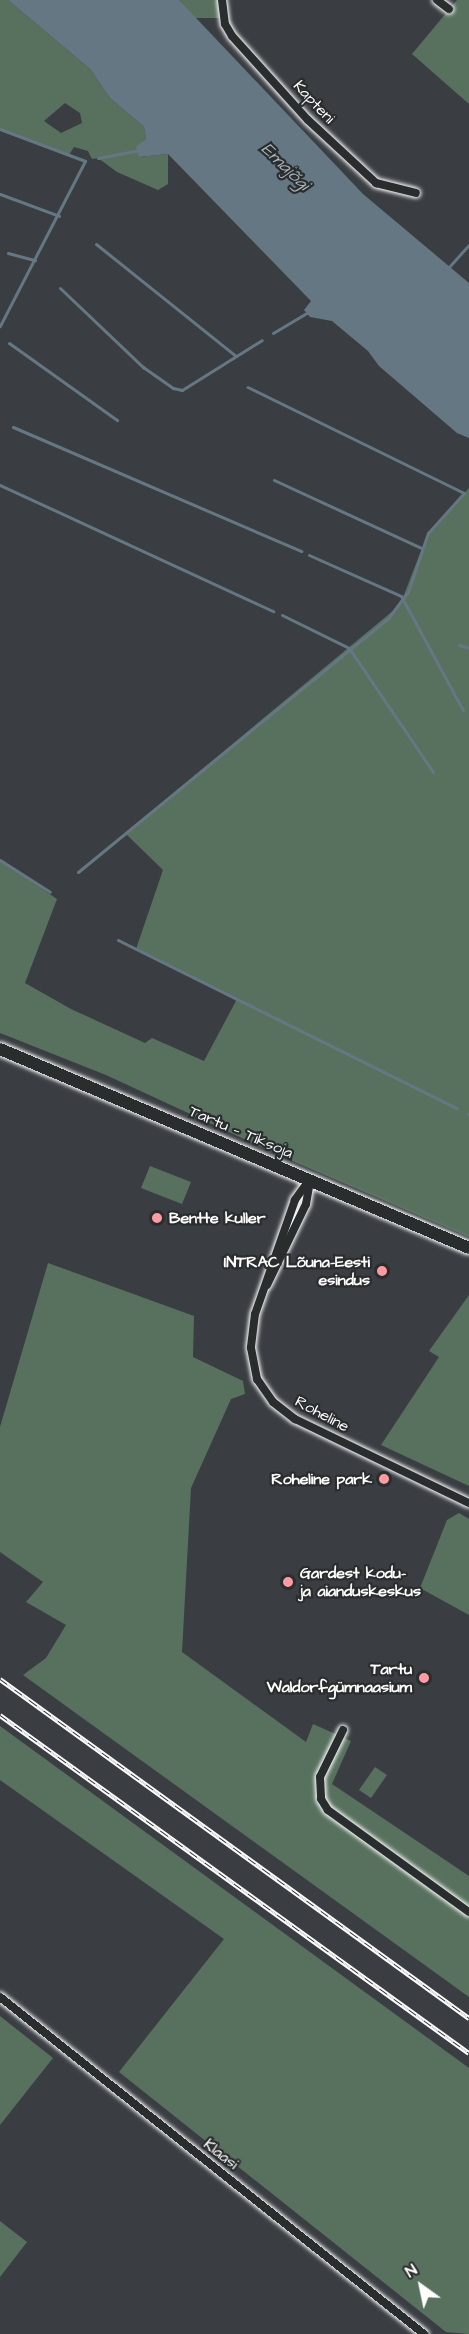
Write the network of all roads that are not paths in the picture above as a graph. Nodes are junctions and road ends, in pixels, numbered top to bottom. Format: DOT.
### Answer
graph roads {
  1 [pos="222,0"];
  2 [pos="437,0"];
  3 [pos="449,9"];
  4 [pos="416,193"];
  5 [pos="0,1049"];
  6 [pos="310,1179"];
  7 [pos="469,1248"];
  8 [pos="469,1503"];
  9 [pos="343,1730"];
  10 [pos="469,1912"];
  11 [pos="0,1997"];
  12 [pos="424,2334"];
  1 -- 4 [label="street, Kapteni"];
  2 -- 3 [label="street"];
  5 -- 6 [label="main road, Tartu — Tiksoja"];
  6 -- 7 [label="main road, Tartu — Tiksoja"];
  6 -- 8 [label="street, Roheline"];
  9 -- 10 [label="street"];
  11 -- 12 [label="street, Klaasi"];
}
